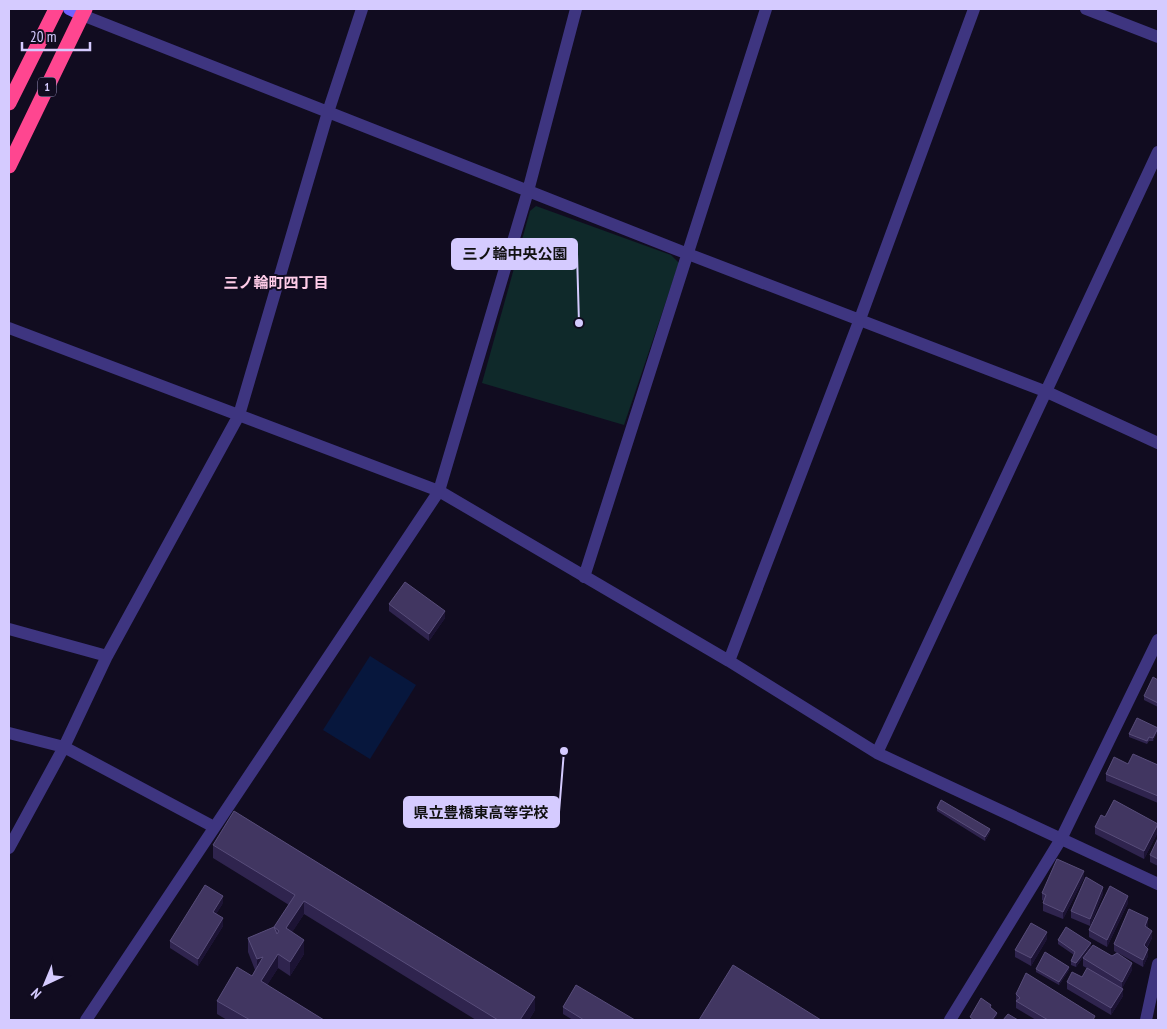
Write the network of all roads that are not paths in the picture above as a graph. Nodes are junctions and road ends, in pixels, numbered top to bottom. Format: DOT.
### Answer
graph roads {
  1 [pos="56,9"];
  2 [pos="362,9"];
  3 [pos="576,9"];
  4 [pos="766,9"];
  5 [pos="974,9"];
  6 [pos="1086,9"];
  7 [pos="78,11"];
  8 [pos="1158,37"];
  9 [pos="9,103"];
  10 [pos="328,112"];
  11 [pos="1158,152"];
  12 [pos="9,166"];
  13 [pos="528,191"];
  14 [pos="688,254"];
  15 [pos="860,319"];
  16 [pos="9,328"];
  17 [pos="1047,392"];
  18 [pos="239,415"];
  19 [pos="1158,443"];
  20 [pos="439,491"];
  21 [pos="584,577"];
  22 [pos="9,629"];
  23 [pos="1158,640"];
  24 [pos="107,656"];
  25 [pos="729,661"];
  26 [pos="9,733"];
  27 [pos="64,747"];
  28 [pos="877,753"];
  29 [pos="214,827"];
  30 [pos="1061,839"];
  31 [pos="9,848"];
  32 [pos="1158,884"];
  33 [pos="1158,964"];
  34 [pos="86,1020"];
  35 [pos="950,1020"];
  36 [pos="1146,1020"];
  1 -- 9 [label="highway, 1"];
  2 -- 10 [label="street"];
  3 -- 13 [label="street"];
  4 -- 14 [label="street"];
  5 -- 15 [label="street"];
  6 -- 8 [label="street"];
  7 -- 10 [label="street"];
  7 -- 12 [label="highway, 1"];
  10 -- 13 [label="street"];
  10 -- 18 [label="street"];
  11 -- 17 [label="street"];
  13 -- 14 [label="street"];
  13 -- 20 [label="street"];
  14 -- 15 [label="street"];
  14 -- 21 [label="street"];
  15 -- 17 [label="street"];
  15 -- 25 [label="street"];
  16 -- 18 [label="street"];
  17 -- 19 [label="street"];
  17 -- 28 [label="street"];
  18 -- 20 [label="street"];
  18 -- 24 [label="street"];
  20 -- 21 [label="street"];
  20 -- 29 [label="street"];
  21 -- 25 [label="street"];
  22 -- 24 [label="street"];
  23 -- 30 [label="street"];
  24 -- 27 [label="street"];
  25 -- 28 [label="street"];
  26 -- 27 [label="street"];
  27 -- 29 [label="street"];
  27 -- 31 [label="street"];
  28 -- 30 [label="street"];
  29 -- 34 [label="street"];
  30 -- 32 [label="street"];
  30 -- 35 [label="street"];
  33 -- 36 [label="street"];
}
